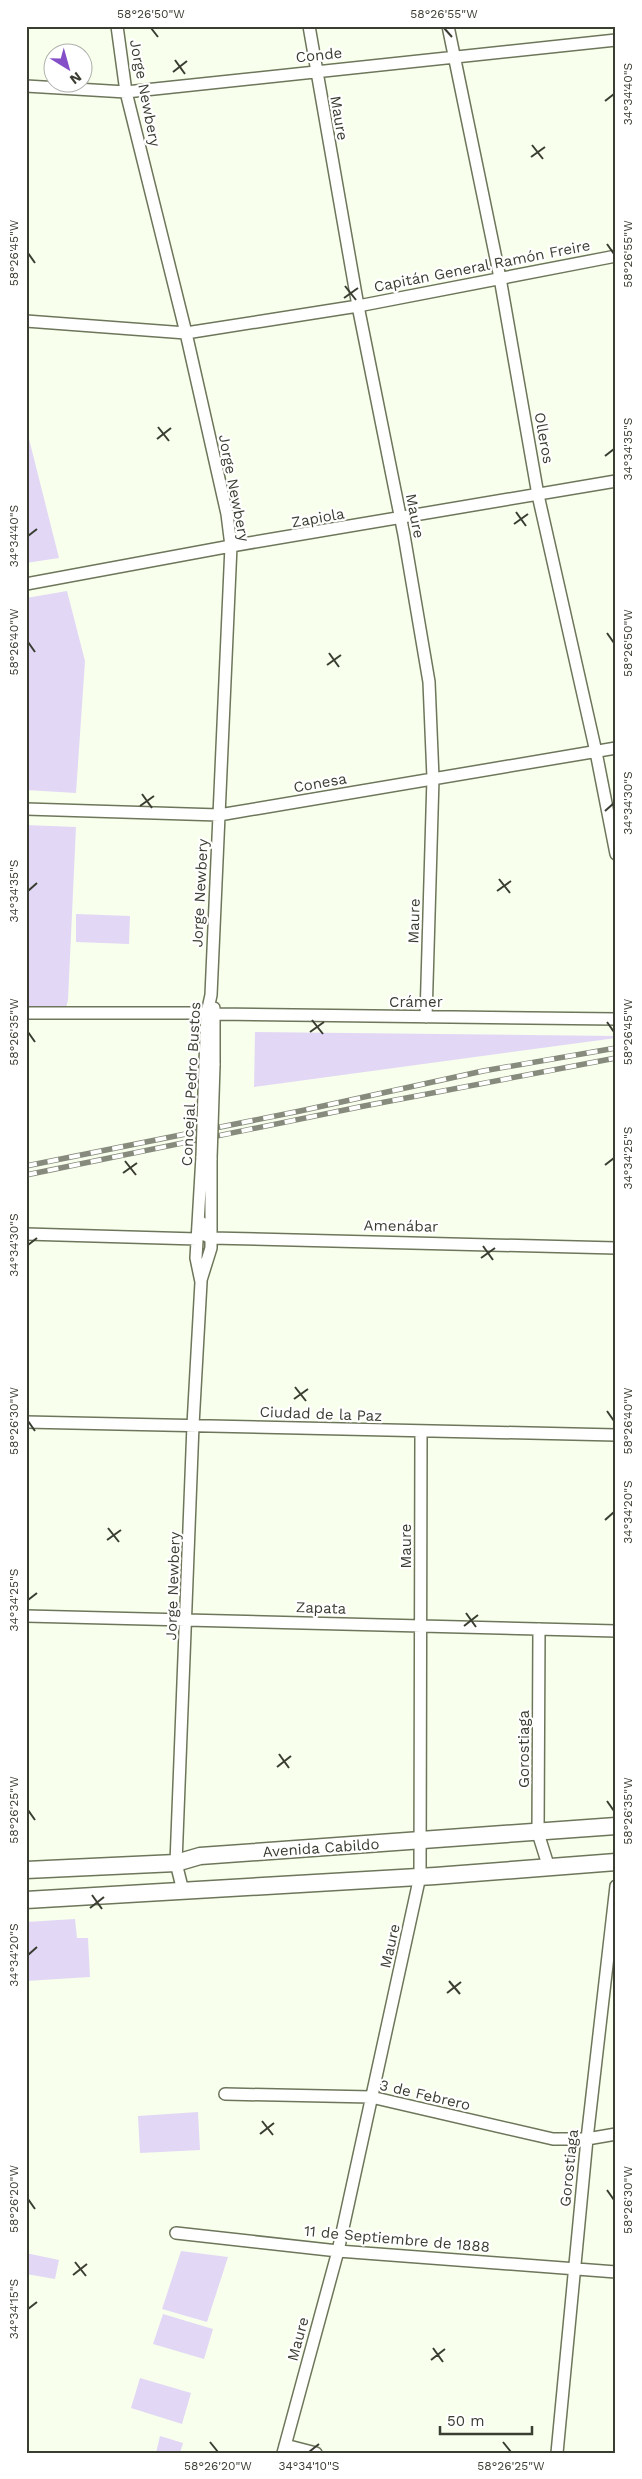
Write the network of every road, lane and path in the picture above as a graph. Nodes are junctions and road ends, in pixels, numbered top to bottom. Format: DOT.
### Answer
graph roads {
  1 [pos="117,26"];
  2 [pos="309,26"];
  3 [pos="448,26"];
  4 [pos="616,40"];
  5 [pos="453,55"];
  6 [pos="316,71"];
  7 [pos="26,86"];
  8 [pos="126,92"];
  9 [pos="616,256"];
  10 [pos="500,278"];
  11 [pos="358,306"];
  12 [pos="26,321"];
  13 [pos="186,333"];
  14 [pos="616,481"];
  15 [pos="538,495"];
  16 [pos="400,519"];
  17 [pos="231,546"];
  18 [pos="26,584"];
  19 [pos="616,748"];
  20 [pos="596,752"];
  21 [pos="433,778"];
  22 [pos="26,809"];
  23 [pos="219,815"];
  24 [pos="616,854"];
  25 [pos="211,995"];
  26 [pos="26,1013"];
  27 [pos="211,1014"];
  28 [pos="426,1017"];
  29 [pos="616,1019"];
  30 [pos="206,1157"];
  31 [pos="200,1218"];
  32 [pos="26,1234"];
  33 [pos="211,1238"];
  34 [pos="197,1239"];
  35 [pos="616,1248"];
  36 [pos="201,1282"];
  37 [pos="26,1422"];
  38 [pos="193,1424"];
  39 [pos="421,1432"];
  40 [pos="616,1435"];
  41 [pos="26,1616"];
  42 [pos="187,1619"];
  43 [pos="422,1626"];
  44 [pos="539,1629"];
  45 [pos="616,1631"];
  46 [pos="616,1826"];
  47 [pos="538,1833"];
  48 [pos="421,1842"];
  49 [pos="616,1862"];
  50 [pos="176,1863"];
  51 [pos="549,1868"];
  52 [pos="26,1870"];
  53 [pos="420,1876"];
  54 [pos="616,1886"];
  55 [pos="183,1891"];
  56 [pos="26,1900"];
  57 [pos="225,2094"];
  58 [pos="371,2097"];
  59 [pos="616,2134"];
  60 [pos="587,2139"];
  61 [pos="176,2233"];
  62 [pos="338,2251"];
  63 [pos="574,2267"];
  64 [pos="616,2272"];
  65 [pos="284,2449"];
  66 [pos="316,2453"];
  67 [pos="557,2453"];
  1 -- 8 [label="street, Jorge Newbery"];
  2 -- 6 [label="street, Maure"];
  3 -- 5 [label="street, Olleros"];
  4 -- 5 [label="street, Conde"];
  5 -- 6 [label="street, Conde"];
  5 -- 10 [label="street, Olleros"];
  6 -- 8 [label="street, Conde"];
  6 -- 11 [label="street, Maure"];
  7 -- 8 [label="street, Conde"];
  8 -- 13 [label="street, Jorge Newbery"];
  9 -- 10 [label="street, Capitán General Ramón Freire"];
  10 -- 11 [label="street, Capitán General Ramón Freire"];
  10 -- 15 [label="street, Olleros"];
  11 -- 13 [label="street, Capitán General Ramón Freire"];
  11 -- 16 [label="street, Maure"];
  12 -- 13 [label="street, Capitán General Ramón Freire"];
  13 -- 17 [label="street, Jorge Newbery"];
  14 -- 15 [label="street, Zapiola"];
  15 -- 16 [label="street, Zapiola"];
  15 -- 20 [label="street, Olleros"];
  16 -- 17 [label="street, Zapiola"];
  16 -- 21 [label="street, Maure"];
  17 -- 18 [label="street, Zapiola"];
  17 -- 23 [label="street, Jorge Newbery"];
  19 -- 20 [label="street, Conesa"];
  20 -- 21 [label="street, Conesa"];
  20 -- 24 [label="street, Olleros"];
  21 -- 23 [label="street, Conesa"];
  21 -- 28 [label="street, Maure"];
  22 -- 23 [label="street, Conesa"];
  23 -- 25 [label="street, Jorge Newbery"];
  25 -- 27 [label="street, Concejal Pedro Bustos"];
  26 -- 27 [label="street, Crámer"];
  27 -- 28 [label="street, Crámer"];
  27 -- 30 [label="street, Concejal Pedro Bustos, bridge"];
  28 -- 29 [label="street, Crámer"];
  30 -- 31 [label="street, Concejal Pedro Bustos"];
  30 -- 33 [label="street, Concejal Pedro Bustos"];
  31 -- 33 [label="street"];
  31 -- 34 [label="street, Concejal Pedro Bustos"];
  32 -- 34 [label="street"];
  33 -- 35 [label="street, Amenábar"];
  33 -- 36 [label="street, Jorge Newbery"];
  34 -- 36 [label="street, Jorge Newbery"];
  36 -- 38 [label="street, Jorge Newbery"];
  37 -- 38 [label="street, Ciudad de la Paz"];
  38 -- 39 [label="street, Ciudad de la Paz"];
  38 -- 42 [label="street, Jorge Newbery"];
  39 -- 40 [label="street, Ciudad de la Paz"];
  39 -- 43 [label="street, Maure"];
  41 -- 42 [label="street, Zapata"];
  42 -- 43 [label="street, Zapata"];
  42 -- 50 [label="street, Jorge Newbery"];
  43 -- 44 [label="street, Zapata"];
  43 -- 48 [label="street, Maure"];
  44 -- 45 [label="street, Zapata"];
  44 -- 47 [label="street, Gorostiaga"];
  46 -- 47 [label="main road, Avenida Cabildo"];
  47 -- 48 [label="main road, Avenida Cabildo"];
  47 -- 51 [label="street, Gorostiaga"];
  48 -- 50 [label="main road, Avenida Cabildo"];
  48 -- 53 [label="street, Maure"];
  49 -- 51 [label="main road"];
  50 -- 52 [label="main road, Avenida Cabildo"];
  50 -- 55 [label="street, Jorge Newbery"];
  51 -- 53 [label="main road"];
  53 -- 55 [label="main road"];
  53 -- 58 [label="street, Maure"];
  54 -- 60 [label="street, Gorostiaga"];
  55 -- 56 [label="main road"];
  57 -- 58 [label="street, 3 de Febrero"];
  58 -- 60 [label="street, 3 de Febrero"];
  58 -- 62 [label="street, Maure"];
  59 -- 60 [label="street, 3 de Febrero"];
  60 -- 63 [label="street, Gorostiaga"];
  61 -- 62 [label="street, 11 de Septiembre de 1888"];
  62 -- 63 [label="street, 11 de Septiembre de 1888"];
  62 -- 65 [label="street, Maure"];
  63 -- 64 [label="street, 11 de Septiembre de 1888"];
  63 -- 67 [label="street, Gorostiaga"];
  65 -- 66 [label="street"];
}
